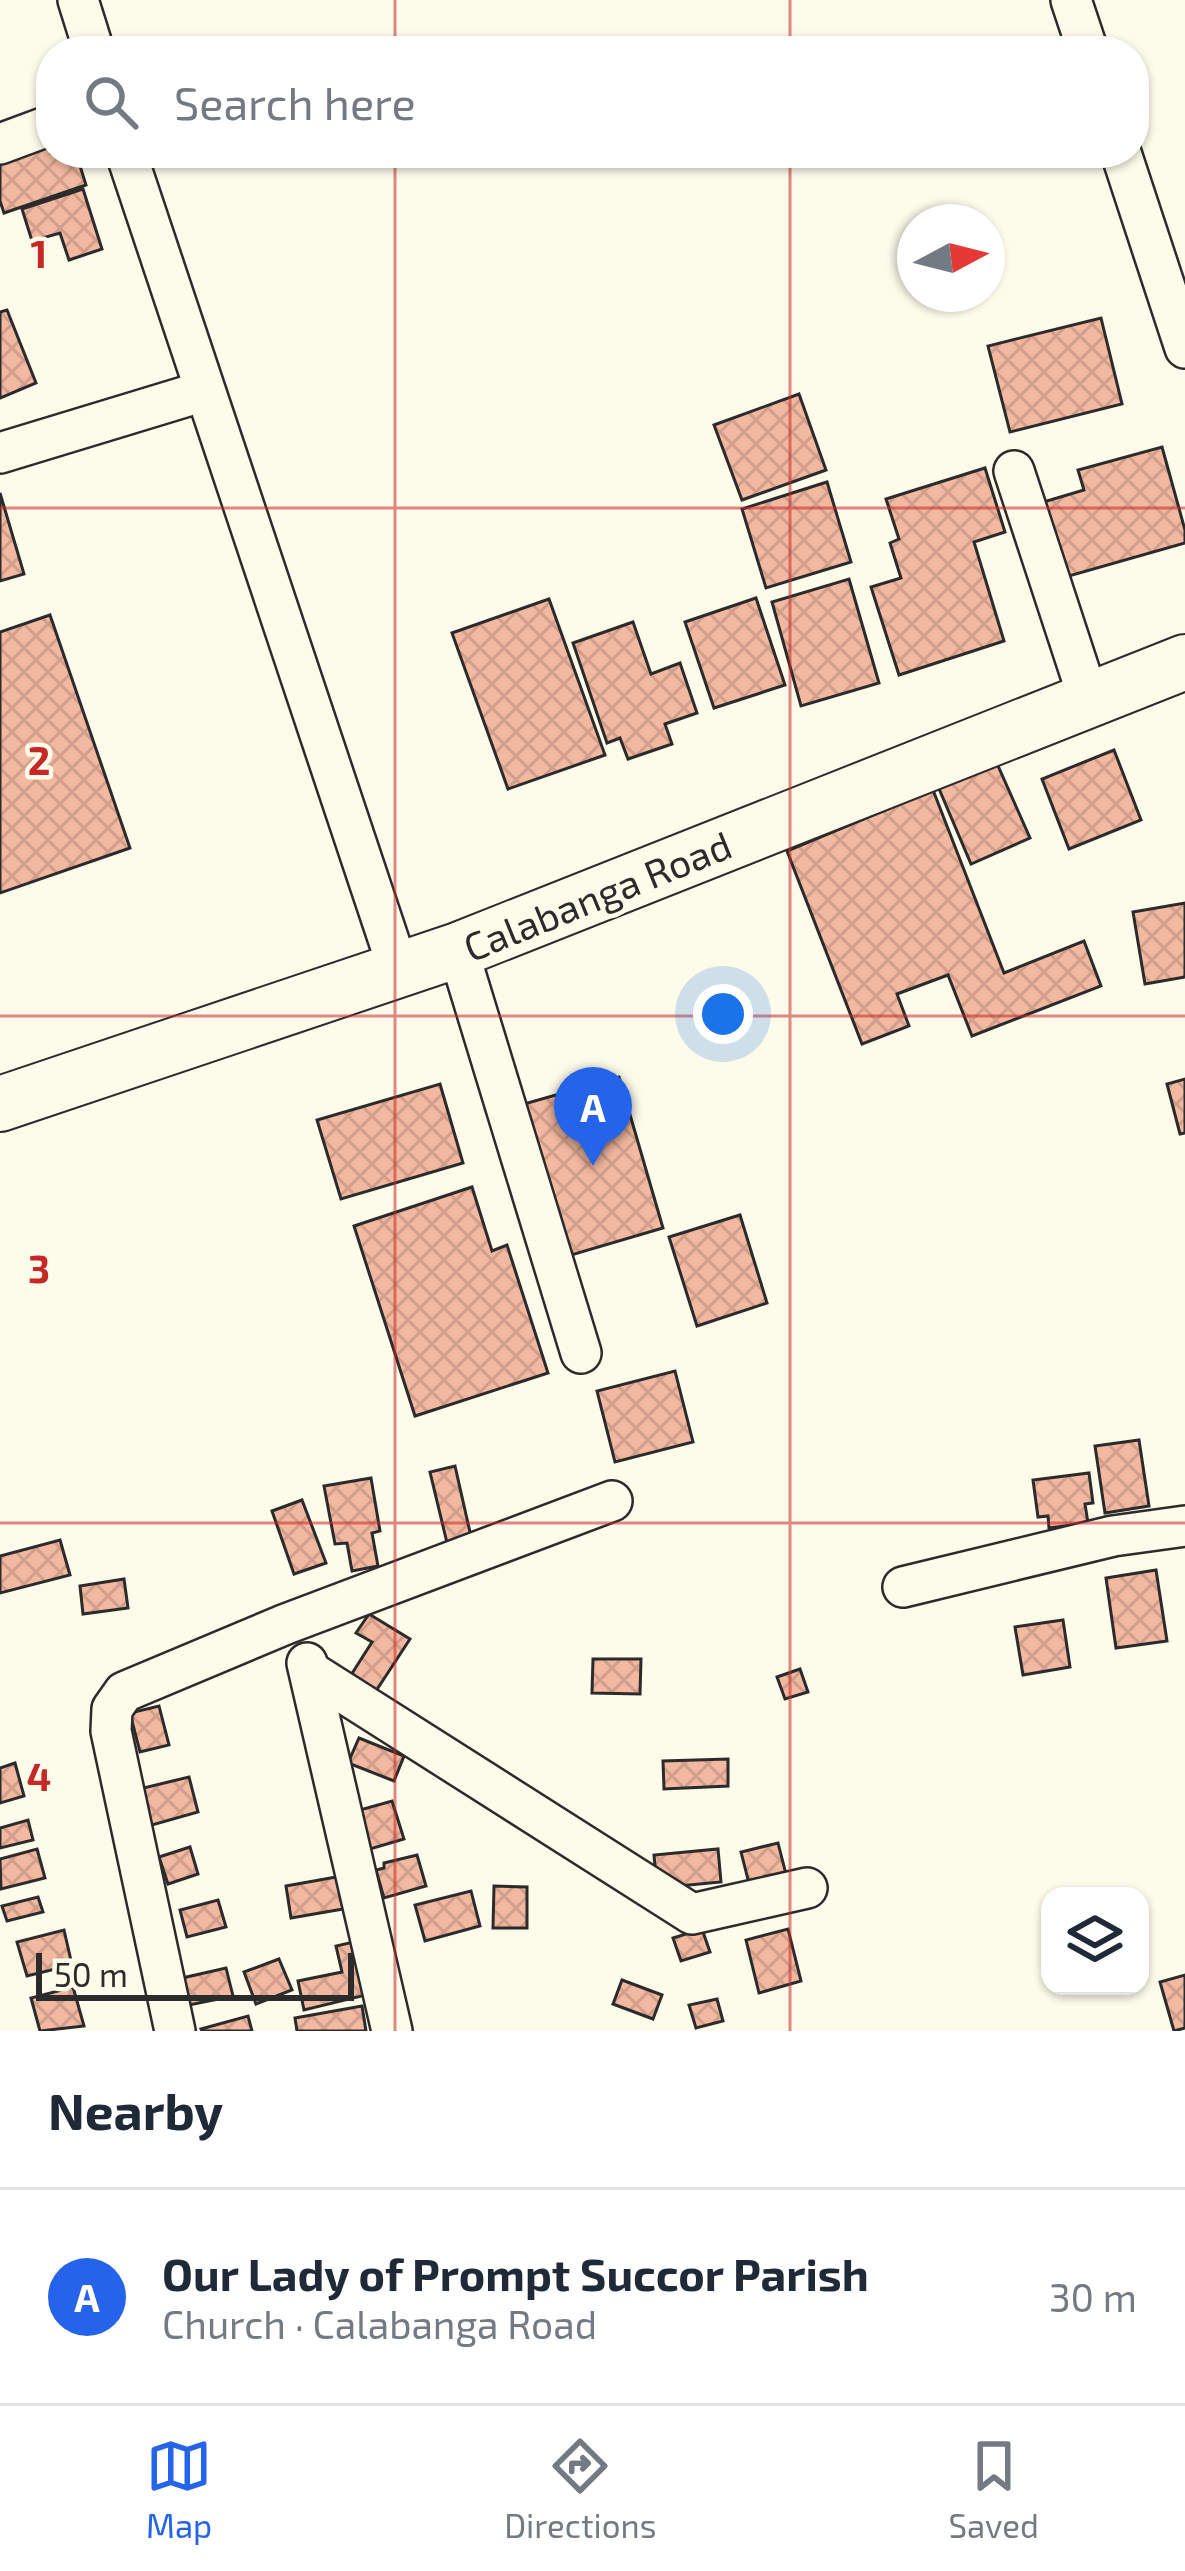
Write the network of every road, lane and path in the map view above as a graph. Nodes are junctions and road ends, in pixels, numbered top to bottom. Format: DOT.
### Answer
graph roads {
  1 [pos="78,0"];
  2 [pos="1071,0"];
  3 [pos="89,36"];
  4 [pos="1083,36"];
  5 [pos="36,131"];
  6 [pos="0,144"];
  7 [pos="131,168"];
  8 [pos="1126,168"];
  9 [pos="1185,348"];
  10 [pos="205,391"];
  11 [pos="0,453"];
  12 [pos="1014,470"];
  13 [pos="1185,662"];
  14 [pos="1089,700"];
  15 [pos="458,950"];
  16 [pos="399,971"];
  17 [pos="0,1104"];
  18 [pos="581,1353"];
  19 [pos="612,1501"];
  20 [pos="1185,1526"];
  21 [pos="903,1587"];
  22 [pos="286,1624"];
  23 [pos="311,1672"];
  24 [pos="807,1888"];
  25 [pos="175,2031"];
  26 [pos="392,2031"];
  1 -- 3 [label="street"];
  2 -- 4 [label="street"];
  5 -- 6 [label="street"];
  7 -- 10 [label="street"];
  8 -- 9 [label="street"];
  10 -- 11 [label="street"];
  10 -- 16 [label="street"];
  12 -- 14 [label="street"];
  13 -- 14 [label="main road, Calabanga Road"];
  14 -- 15 [label="main road, Calabanga Road"];
  15 -- 16 [label="main road, Calabanga Road"];
  15 -- 18 [label="street"];
  16 -- 17 [label="main road, Calabanga Road"];
  19 -- 22 [label="street"];
  20 -- 21 [label="street"];
  22 -- 23 [label="street"];
  22 -- 25 [label="street"];
  23 -- 24 [label="street"];
  23 -- 26 [label="street"];
}
